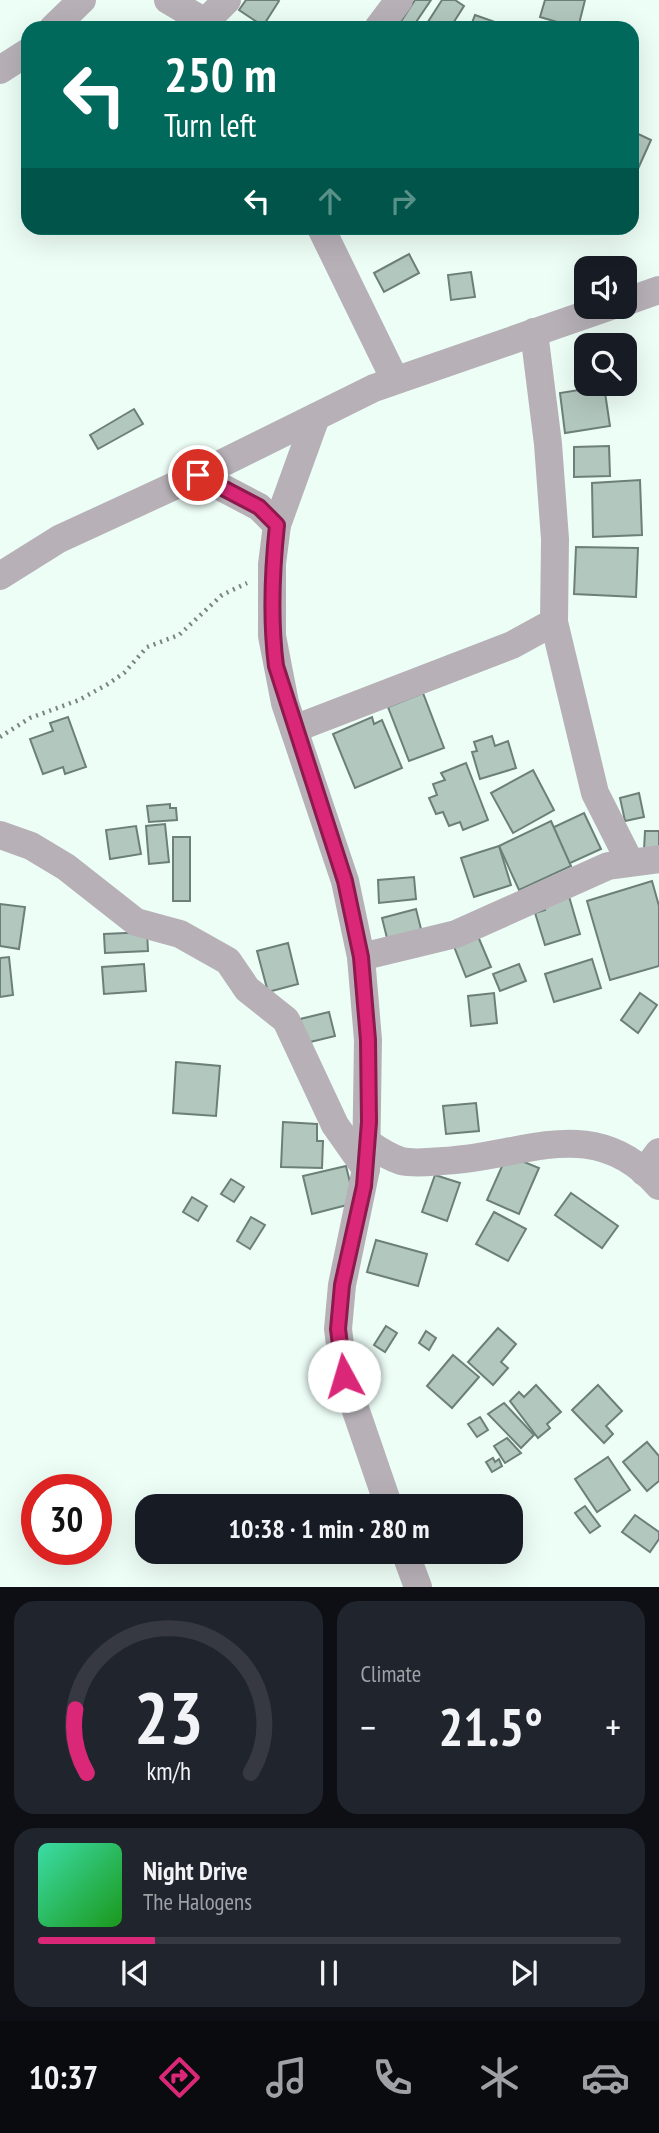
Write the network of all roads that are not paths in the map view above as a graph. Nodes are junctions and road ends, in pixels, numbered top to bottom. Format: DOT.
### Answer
graph roads {
  1 [pos="82,0"];
  2 [pos="168,0"];
  3 [pos="227,0"];
  4 [pos="399,0"];
  5 [pos="60,21"];
  6 [pos="202,21"];
  7 [pos="211,21"];
  8 [pos="383,21"];
  9 [pos="21,56"];
  10 [pos="0,70"];
  11 [pos="324,235"];
  12 [pos="659,290"];
  13 [pos="637,298"];
  14 [pos="574,318"];
  15 [pos="534,331"];
  16 [pos="395,380"];
  17 [pos="316,418"];
  18 [pos="198,475"];
  19 [pos="277,525"];
  20 [pos="0,576"];
  21 [pos="554,622"];
  22 [pos="294,729"];
  23 [pos="0,835"];
  24 [pos="659,859"];
  25 [pos="630,862"];
  26 [pos="361,957"];
  27 [pos="367,1156"];
  28 [pos="654,1170"];
  29 [pos="385,1494"];
  30 [pos="409,1564"];
  31 [pos="418,1587"];
  1 -- 5 [label="street"];
  2 -- 6 [label="street"];
  3 -- 7 [label="street"];
  4 -- 8 [label="street"];
  9 -- 10 [label="street"];
  11 -- 16 [label="street"];
  12 -- 13 [label="street"];
  14 -- 15 [label="street"];
  15 -- 16 [label="street"];
  15 -- 21 [label="street"];
  16 -- 17 [label="street"];
  17 -- 18 [label="street"];
  17 -- 19 [label="street"];
  18 -- 19 [label="street"];
  18 -- 20 [label="street"];
  19 -- 22 [label="street"];
  21 -- 22 [label="street"];
  21 -- 25 [label="street"];
  22 -- 26 [label="street"];
  23 -- 27 [label="street"];
  24 -- 25 [label="street"];
  25 -- 26 [label="street"];
  26 -- 27 [label="street"];
  27 -- 28 [label="street"];
  27 -- 29 [label="street"];
  30 -- 31 [label="street"];
}
